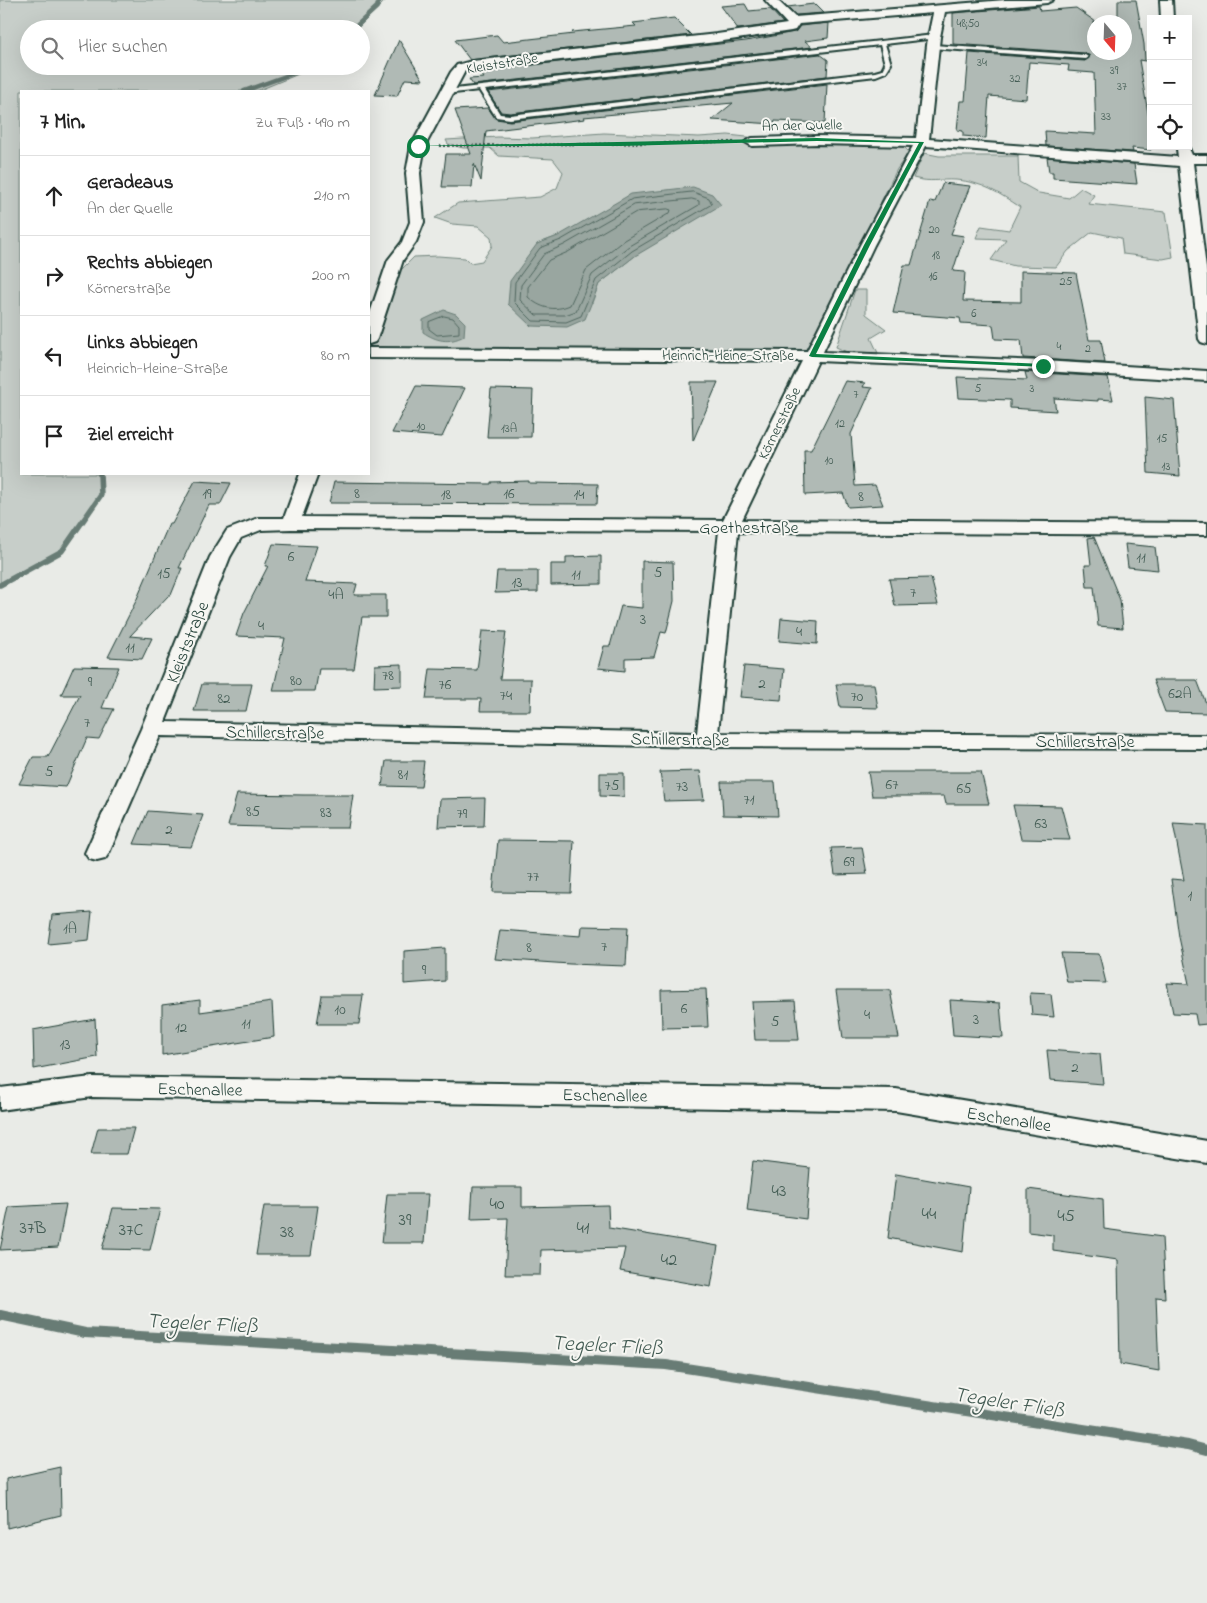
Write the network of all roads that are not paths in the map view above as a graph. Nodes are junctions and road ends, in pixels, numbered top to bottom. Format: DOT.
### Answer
graph roads {
  1 [pos="771,0"];
  2 [pos="1047,0"];
  3 [pos="1166,0"];
  4 [pos="940,9"];
  5 [pos="1167,15"];
  6 [pos="791,21"];
  7 [pos="933,42"];
  8 [pos="882,43"];
  9 [pos="1085,57"];
  10 [pos="480,89"];
  11 [pos="446,92"];
  12 [pos="752,142"];
  13 [pos="922,142"];
  14 [pos="1184,156"];
  15 [pos="1207,159"];
  16 [pos="370,337"];
  17 [pos="1207,339"];
  18 [pos="370,353"];
  19 [pos="812,356"];
  20 [pos="1207,376"];
  21 [pos="309,475"];
  22 [pos="291,523"];
  23 [pos="729,527"];
  24 [pos="1207,529"];
  25 [pos="152,730"];
  26 [pos="707,740"];
  27 [pos="1207,742"];
  28 [pos="97,853"];
  29 [pos="0,1099"];
  30 [pos="1207,1152"];
  1 -- 6 [label="street"];
  2 -- 4 [label="street"];
  3 -- 5 [label="street"];
  4 -- 6 [label="street"];
  4 -- 7 [label="street, Körnerstraße"];
  6 -- 11 [label="street, Kleiststraße"];
  7 -- 8 [label="lane"];
  7 -- 9 [label="lane"];
  7 -- 13 [label="street, Körnerstraße"];
  8 -- 10 [label="lane"];
  8 -- 10 [label="lane"];
  10 -- 11 [label="lane"];
  11 -- 16 [label="street, Kleiststraße"];
  12 -- 13 [label="street, An der Quelle"];
  13 -- 14 [label="street, An der Quelle"];
  13 -- 19 [label="street, Körnerstraße"];
  14 -- 15 [label="street, An der Quelle"];
  14 -- 17 [label="street"];
  18 -- 19 [label="street, Heinrich-Heine-Straße"];
  19 -- 20 [label="street, Heinrich-Heine-Straße"];
  19 -- 23 [label="street, Körnerstraße"];
  21 -- 22 [label="street"];
  22 -- 23 [label="street, Goethestraße"];
  22 -- 25 [label="street, Kleiststraße"];
  23 -- 24 [label="street, Goethestraße"];
  23 -- 26 [label="street, Körnerstraße"];
  25 -- 26 [label="street, Schillerstraße"];
  25 -- 28 [label="street, Kleiststraße"];
  26 -- 27 [label="street, Schillerstraße"];
  29 -- 30 [label="street, Eschenallee"];
}
